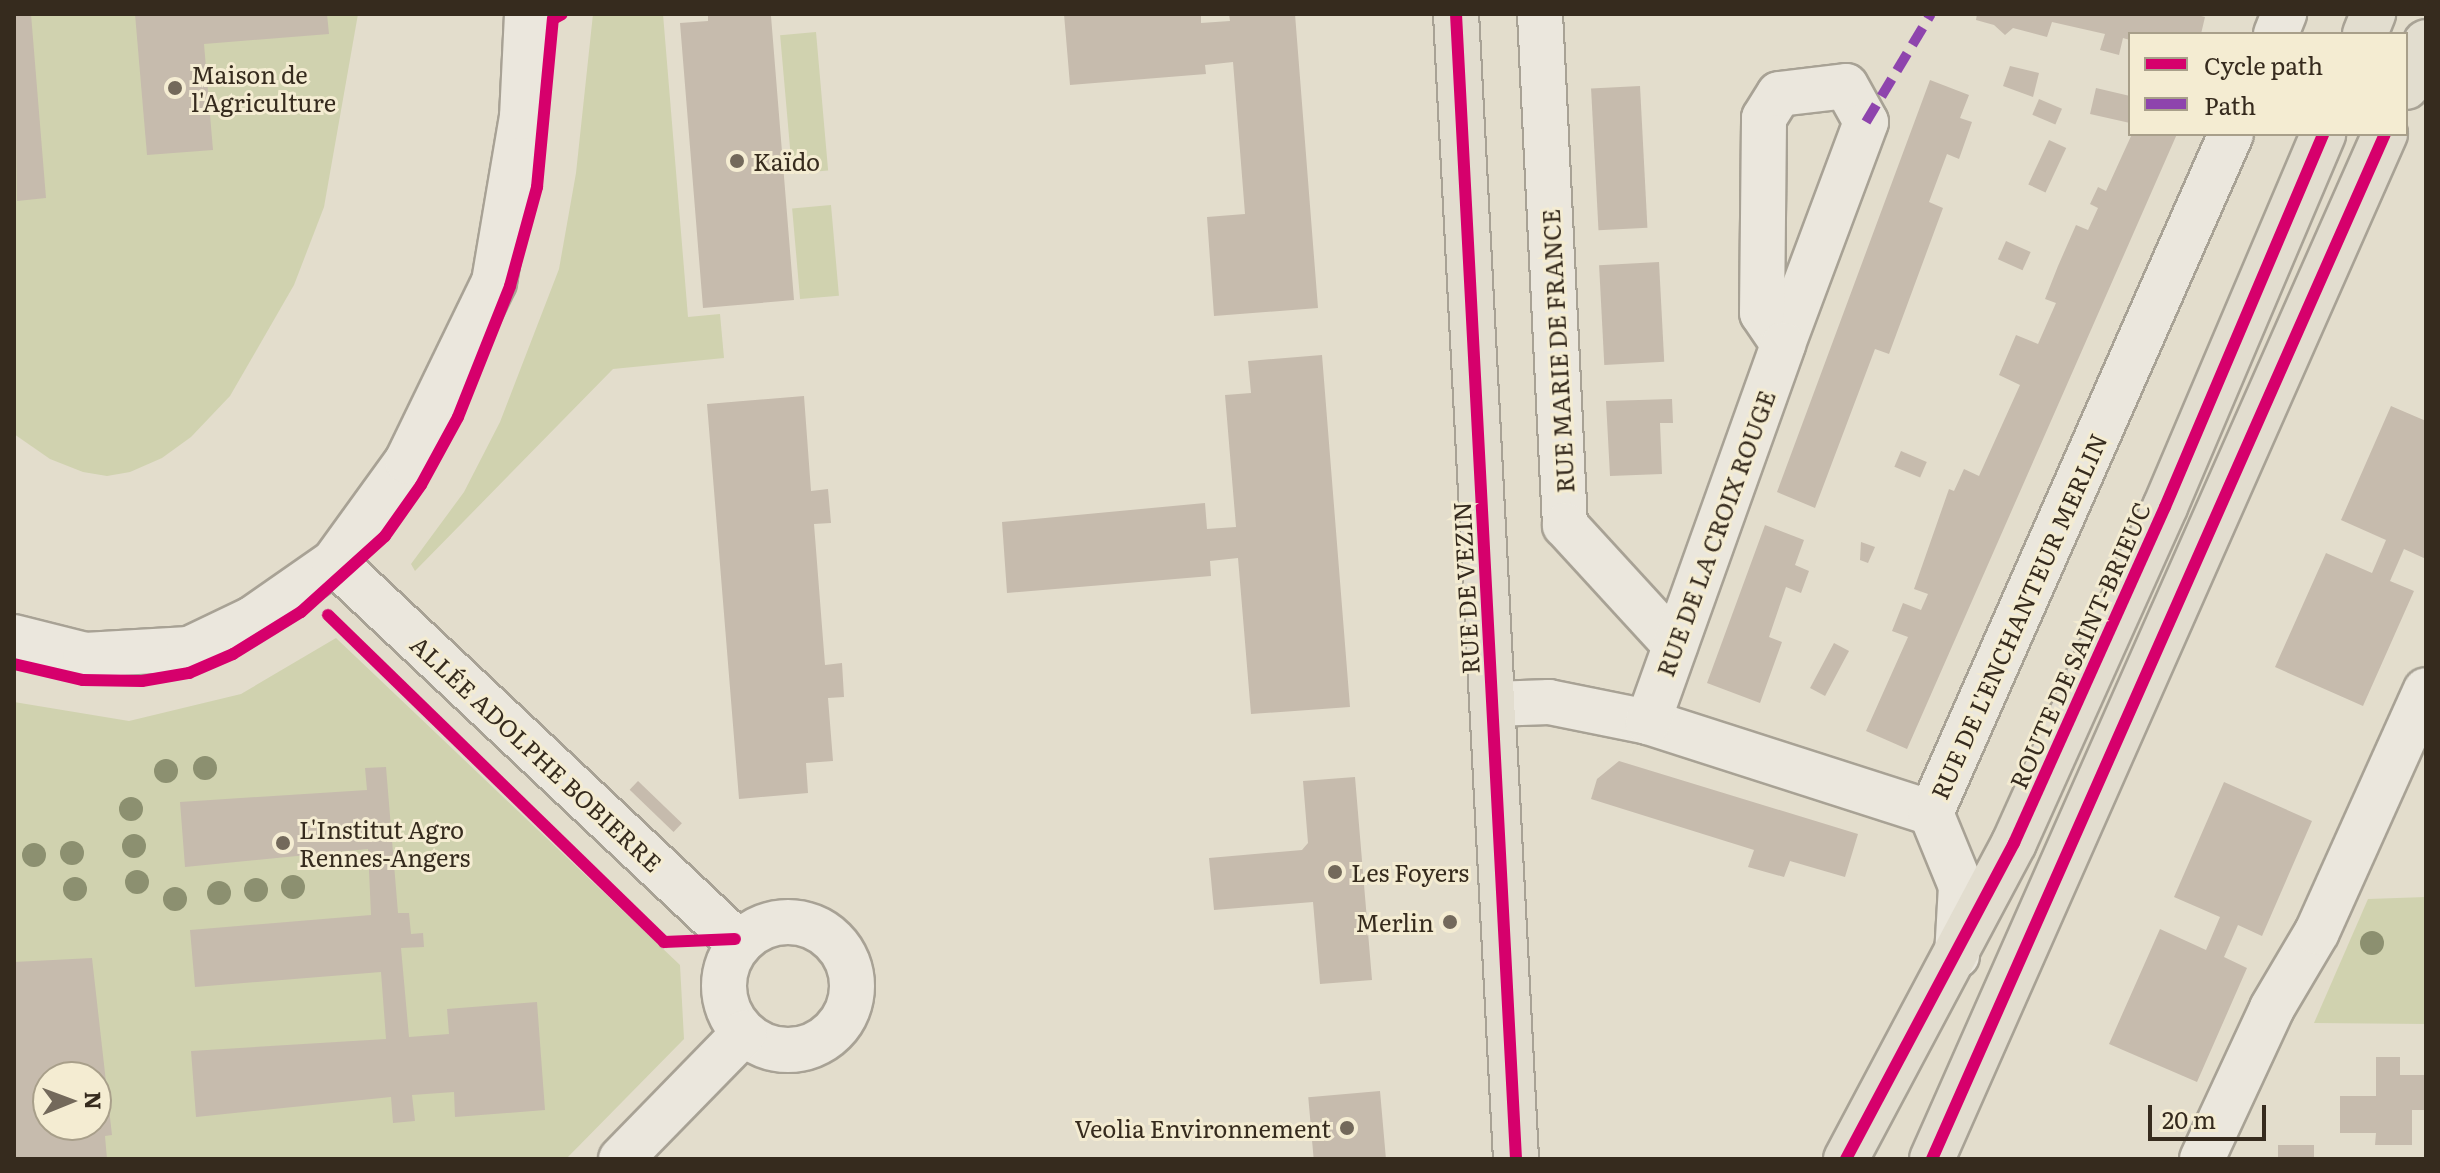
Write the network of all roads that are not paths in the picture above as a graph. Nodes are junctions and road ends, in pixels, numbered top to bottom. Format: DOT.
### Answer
graph roads {
  1 [pos="527,14"];
  2 [pos="1456,14"];
  3 [pos="1540,14"];
  4 [pos="2426,42"];
  5 [pos="2408,82"];
  6 [pos="2230,136"];
  7 [pos="2322,136"];
  8 [pos="2384,136"];
  9 [pos="1783,344"];
  10 [pos="334,562"];
  11 [pos="14,637"];
  12 [pos="1675,645"];
  13 [pos="2426,690"];
  14 [pos="1493,704"];
  15 [pos="1648,722"];
  16 [pos="1931,813"];
  17 [pos="740,944"];
  18 [pos="1957,958"];
  19 [pos="744,1033"];
  20 [pos="621,1159"];
  21 [pos="1516,1159"];
  22 [pos="1846,1159"];
  23 [pos="1932,1159"];
  24 [pos="2202,1159"];
  1 -- 10 [label="street"];
  2 -- 14 [label="main road, RUE DE VEZIN"];
  3 -- 12 [label="street, RUE MARIE DE FRANCE"];
  4 -- 5 [label="main road"];
  6 -- 16 [label="street, RUE DE L'ENCHANTEUR MERLIN"];
  7 -- 18 [label="main road, ROUTE DE SAINT-BRIEUC"];
  8 -- 23 [label="main road"];
  9 -- 9 [label="street, RUE DE LA CROIX ROUGE"];
  9 -- 12 [label="street, RUE DE LA CROIX ROUGE"];
  10 -- 11 [label="street"];
  10 -- 17 [label="street, ALLÉE ADOLPHE BOBIERRE"];
  12 -- 15 [label="street, RUE DE LA CROIX ROUGE"];
  13 -- 24 [label="street"];
  14 -- 15 [label="street, RUE DE L'ENCHANTEUR MERLIN"];
  14 -- 21 [label="main road, RUE DE VEZIN"];
  15 -- 16 [label="street, RUE DE L'ENCHANTEUR MERLIN"];
  16 -- 18 [label="street"];
  17 -- 19 [label="street"];
  17 -- 19 [label="street"];
  18 -- 22 [label="main road, ROUTE DE SAINT-BRIEUC"];
  19 -- 20 [label="street"];
}
